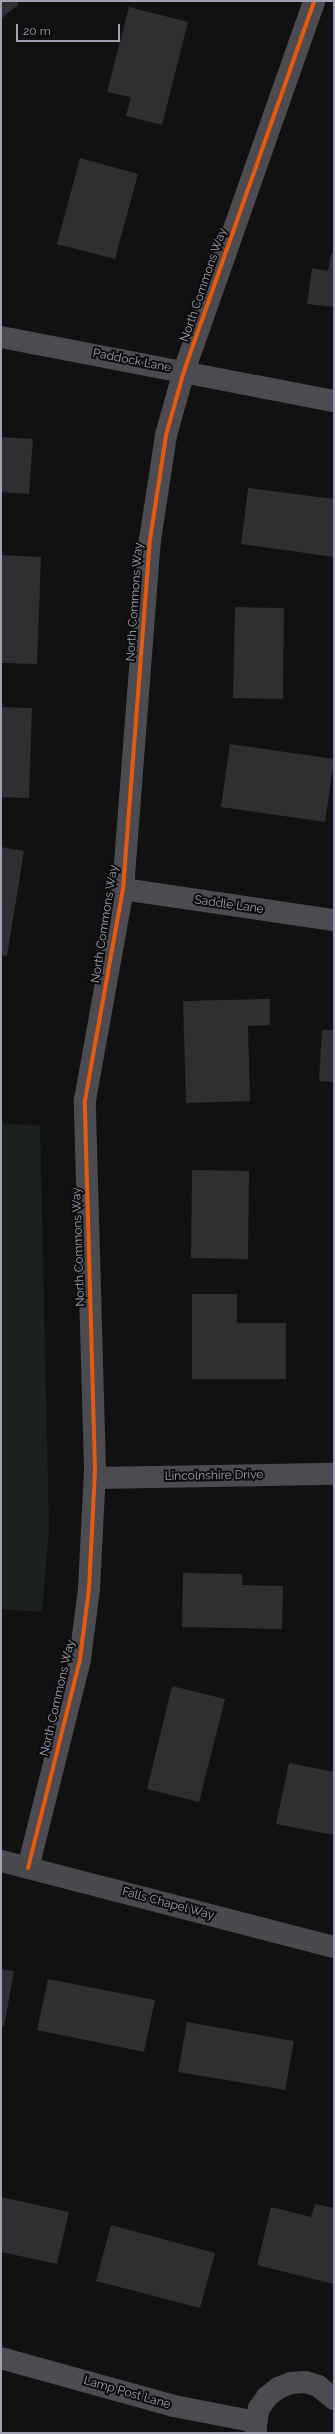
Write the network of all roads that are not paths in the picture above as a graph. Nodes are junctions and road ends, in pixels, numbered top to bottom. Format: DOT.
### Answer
graph roads {
  1 [pos="314,1"];
  2 [pos="1,337"];
  3 [pos="184,371"];
  4 [pos="334,401"];
  5 [pos="123,889"];
  6 [pos="334,920"];
  7 [pos="334,1474"];
  8 [pos="95,1478"];
  9 [pos="1,1861"];
  10 [pos="28,1868"];
  11 [pos="334,1947"];
  12 [pos="1,2358"];
  13 [pos="334,2399"];
  14 [pos="256,2427"];
  1 -- 3 [label="street, North Commons Way"];
  2 -- 3 [label="street, Paddock Lane"];
  3 -- 4 [label="street, Paddock Lane"];
  3 -- 5 [label="street, North Commons Way"];
  5 -- 6 [label="street, Saddle Lane"];
  5 -- 8 [label="street, North Commons Way"];
  7 -- 8 [label="street, Lincolnshire Drive"];
  8 -- 10 [label="street, North Commons Way"];
  9 -- 10 [label="street, Falls Chapel Way"];
  10 -- 11 [label="street, Falls Chapel Way"];
  12 -- 14 [label="street, Lamp Post Lane"];
  13 -- 14 [label="street, Lamp Post Lane"];
}
